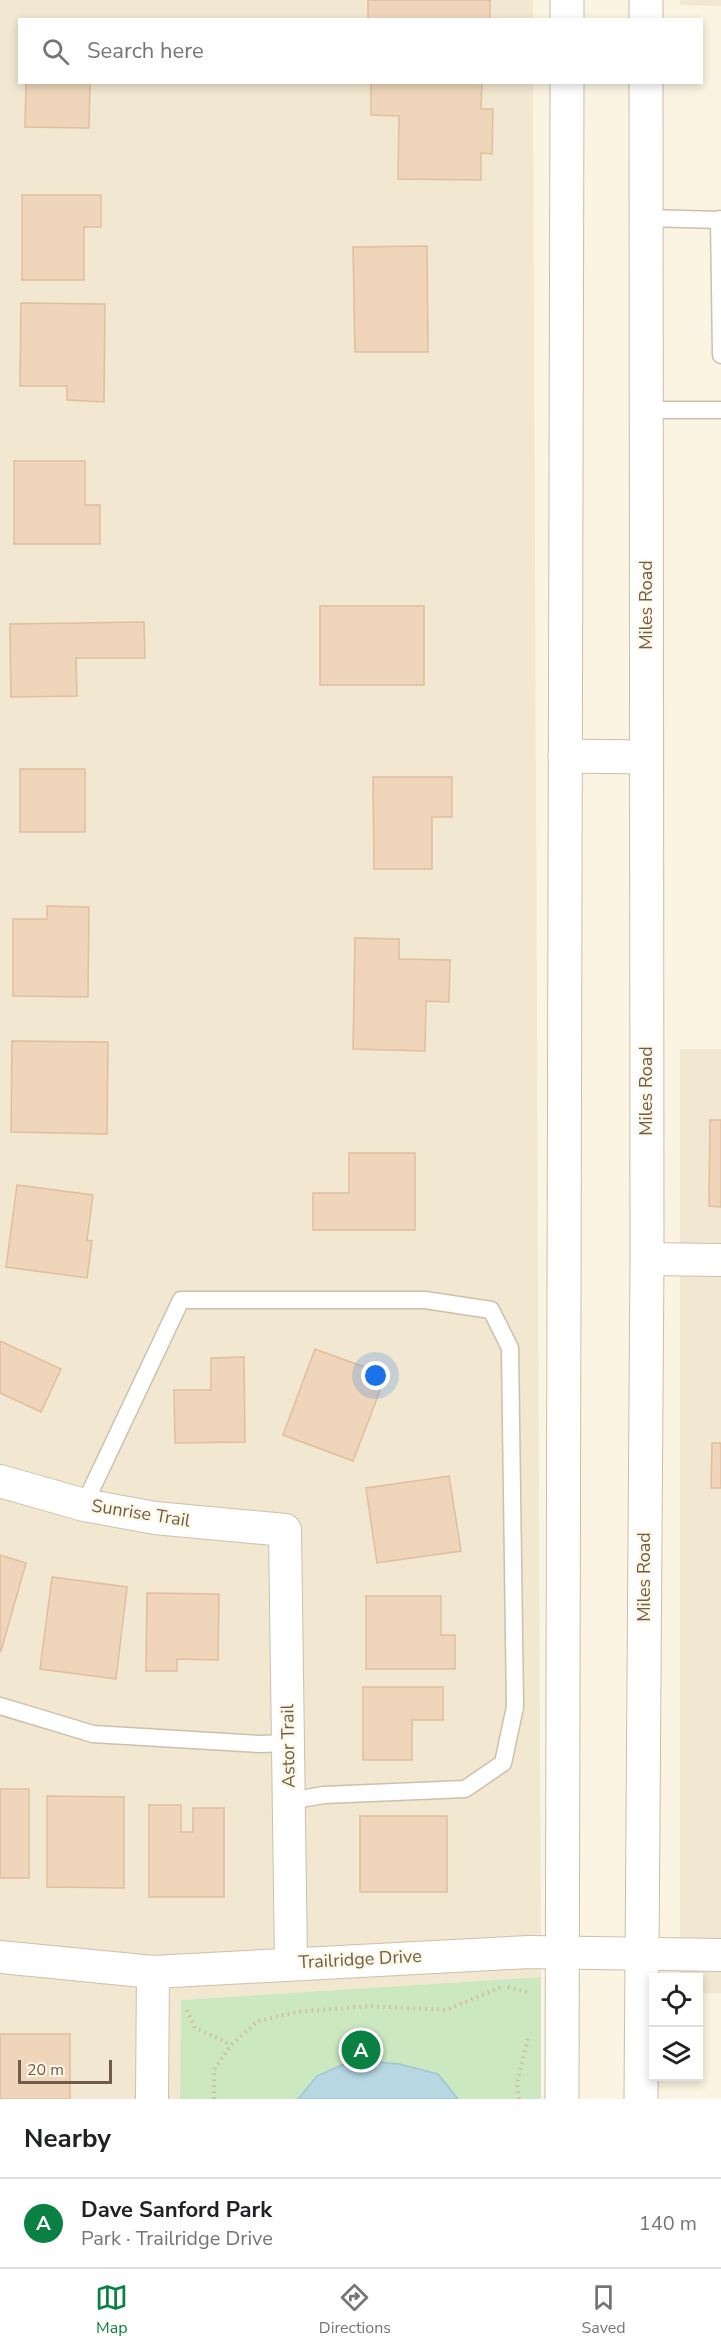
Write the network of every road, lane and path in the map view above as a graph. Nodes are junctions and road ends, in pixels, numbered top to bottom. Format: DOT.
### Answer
graph roads {
  1 [pos="567,0"];
  2 [pos="646,0"];
  3 [pos="567,18"];
  4 [pos="646,18"];
  5 [pos="567,84"];
  6 [pos="646,84"];
  7 [pos="645,218"];
  8 [pos="720,220"];
  9 [pos="721,355"];
  10 [pos="645,410"];
  11 [pos="721,410"];
  12 [pos="565,756"];
  13 [pos="646,757"];
  14 [pos="647,1259"];
  15 [pos="721,1260"];
  16 [pos="0,1481"];
  17 [pos="84,1504"];
  18 [pos="285,1530"];
  19 [pos="0,1706"];
  20 [pos="288,1743"];
  21 [pos="289,1801"];
  22 [pos="563,1953"];
  23 [pos="641,1954"];
  24 [pos="721,1955"];
  25 [pos="0,1958"];
  26 [pos="291,1963"];
  27 [pos="153,1971"];
  28 [pos="532,2002"];
  29 [pos="187,2010"];
  30 [pos="530,2031"];
  31 [pos="229,2048"];
  32 [pos="152,2099"];
  33 [pos="214,2099"];
  34 [pos="519,2099"];
  35 [pos="562,2099"];
  36 [pos="641,2099"];
  1 -- 3 [label="main road"];
  2 -- 4 [label="main road"];
  5 -- 12 [label="main road"];
  6 -- 7 [label="main road, Miles Road"];
  7 -- 8 [label="lane"];
  7 -- 10 [label="main road, Miles Road"];
  8 -- 9 [label="lane"];
  10 -- 11 [label="lane"];
  10 -- 13 [label="main road, Miles Road"];
  12 -- 13 [label="main road"];
  12 -- 22 [label="main road"];
  13 -- 14 [label="main road, Miles Road"];
  14 -- 15 [label="street"];
  14 -- 23 [label="main road, Miles Road"];
  16 -- 17 [label="street, Sunrise Trail"];
  17 -- 18 [label="street, Sunrise Trail"];
  17 -- 21 [label="lane"];
  18 -- 20 [label="street, Astor Trail"];
  19 -- 20 [label="lane"];
  20 -- 21 [label="street, Astor Trail"];
  21 -- 26 [label="street, Astor Trail"];
  22 -- 23 [label="street, Trailridge Drive"];
  22 -- 26 [label="street, Trailridge Drive"];
  22 -- 35 [label="main road"];
  23 -- 24 [label="street, Trailridge Drive"];
  23 -- 36 [label="main road, Miles Road"];
  25 -- 27 [label="street, Trailridge Drive"];
  26 -- 27 [label="street, Trailridge Drive"];
  27 -- 32 [label="street"];
  28 -- 31 [label="path"];
  29 -- 31 [label="path"];
  30 -- 34 [label="path"];
  31 -- 33 [label="path"];
}
